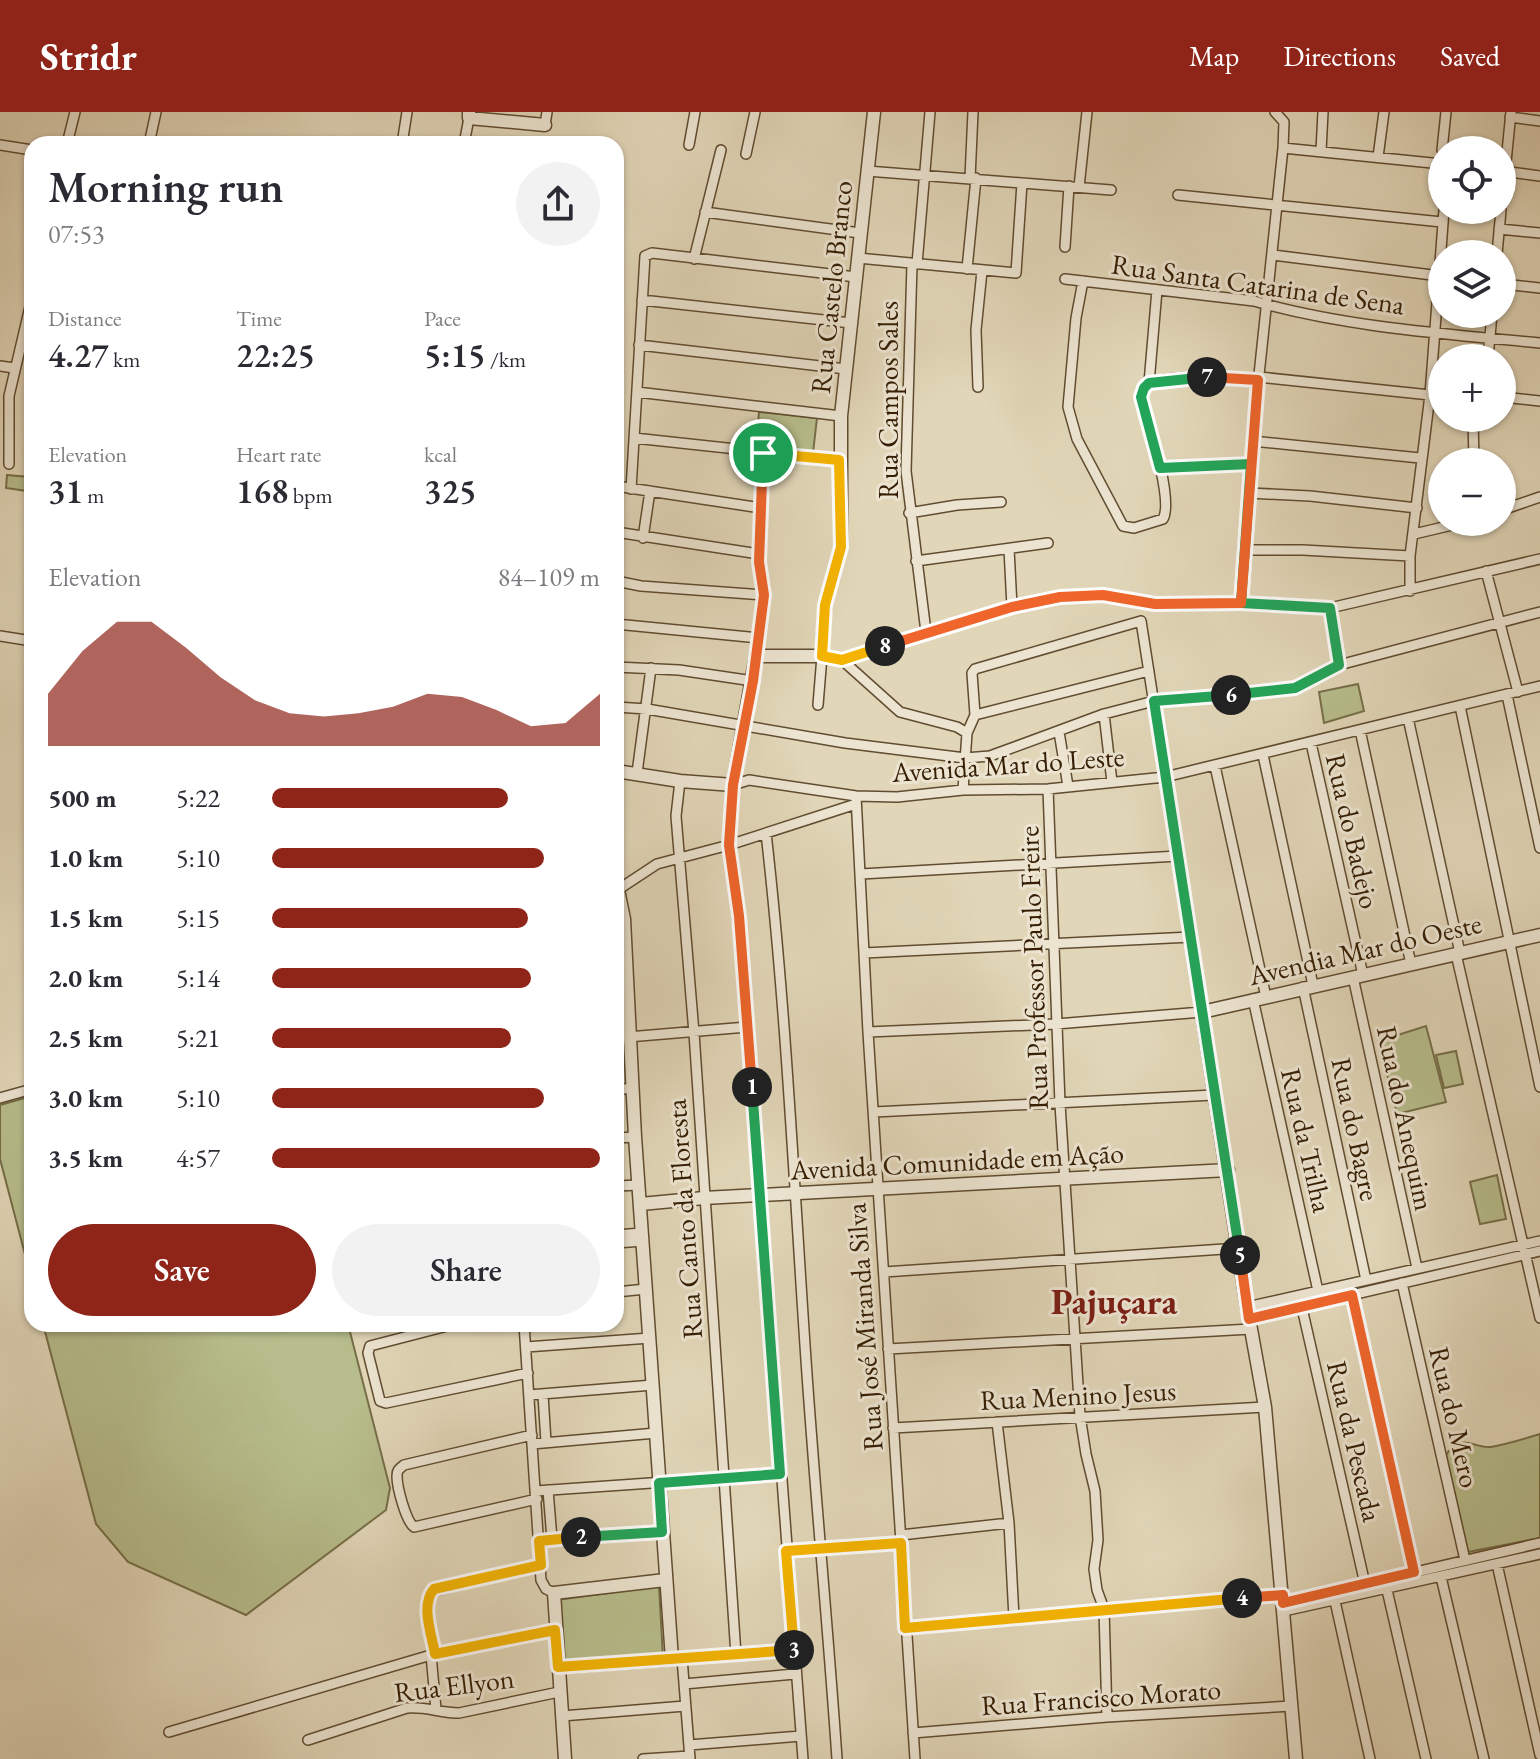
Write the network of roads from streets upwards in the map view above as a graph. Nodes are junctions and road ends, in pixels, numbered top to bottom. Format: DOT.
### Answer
graph roads {
  1 [pos="75,112"];
  2 [pos="156,112"];
  3 [pos="407,112"];
  4 [pos="695,112"];
  5 [pos="755,112"];
  6 [pos="874,112"];
  7 [pos="930,112"];
  8 [pos="973,112"];
  9 [pos="1087,112"];
  10 [pos="1275,112"];
  11 [pos="1323,112"];
  12 [pos="1384,112"];
  13 [pos="1446,112"];
  14 [pos="1510,114"];
  15 [pos="469,115"];
  16 [pos="546,118"];
  17 [pos="1540,121"];
  18 [pos="69,136"];
  19 [pos="151,136"];
  20 [pos="403,136"];
  21 [pos="465,136"];
  22 [pos="1444,136"];
  23 [pos="1508,136"];
  24 [pos="0,145"];
  25 [pos="689,145"];
  26 [pos="1283,148"];
  27 [pos="24,149"];
  28 [pos="721,150"];
  29 [pos="1321,151"];
  30 [pos="746,154"];
  31 [pos="1378,157"];
  32 [pos="1428,163"];
  33 [pos="867,171"];
  34 [pos="1516,173"];
  35 [pos="925,176"];
  36 [pos="1540,176"];
  37 [pos="973,178"];
  38 [pos="1022,183"];
  39 [pos="1074,187"];
  40 [pos="1111,190"];
  41 [pos="1178,195"];
  42 [pos="1279,204"];
  43 [pos="705,212"];
  44 [pos="1428,220"];
  45 [pos="1500,224"];
  46 [pos="1499,229"];
  47 [pos="860,233"];
  48 [pos="1540,233"];
  49 [pos="1498,240"];
  50 [pos="1065,247"];
  51 [pos="1273,255"];
  52 [pos="858,258"];
  53 [pos="694,259"];
  54 [pos="915,264"];
  55 [pos="967,269"];
  56 [pos="982,271"];
  57 [pos="1428,274"];
  58 [pos="856,277"];
  59 [pos="1065,279"];
  60 [pos="1083,281"];
  61 [pos="1516,285"];
  62 [pos="1540,288"];
  63 [pos="1157,290"];
  64 [pos="642,300"];
  65 [pos="1267,306"];
  66 [pos="851,323"];
  67 [pos="1435,328"];
  68 [pos="1491,328"];
  69 [pos="24,329"];
  70 [pos="1434,333"];
  71 [pos="1490,338"];
  72 [pos="1540,343"];
  73 [pos="1433,344"];
  74 [pos="1489,344"];
  75 [pos="639,345"];
  76 [pos="0,366"];
  77 [pos="14,368"];
  78 [pos="846,369"];
  79 [pos="1259,378"];
  80 [pos="1149,383"];
  81 [pos="978,387"];
  82 [pos="637,392"];
  83 [pos="1428,395"];
  84 [pos="1516,398"];
  85 [pos="1540,401"];
  86 [pos="1428,408"];
  87 [pos="841,416"];
  88 [pos="634,438"];
  89 [pos="1252,441"];
  90 [pos="763,453"];
  91 [pos="1420,458"];
  92 [pos="839,460"];
  93 [pos="9,464"];
  94 [pos="1251,464"];
  95 [pos="1160,468"];
  96 [pos="624,488"];
  97 [pos="631,489"];
  98 [pos="650,491"];
  99 [pos="1249,493"];
  100 [pos="1540,497"];
  101 [pos="1001,502"];
  102 [pos="1516,505"];
  103 [pos="761,508"];
  104 [pos="1417,508"];
  105 [pos="909,513"];
  106 [pos="1428,531"];
  107 [pos="624,534"];
  108 [pos="1414,534"];
  109 [pos="643,538"];
  110 [pos="1048,543"];
  111 [pos="1009,549"];
  112 [pos="1245,550"];
  113 [pos="759,554"];
  114 [pos="1410,556"];
  115 [pos="1540,559"];
  116 [pos="916,561"];
  117 [pos="1486,571"];
  118 [pos="624,583"];
  119 [pos="1410,591"];
  120 [pos="764,595"];
  121 [pos="1241,603"];
  122 [pos="1012,607"];
  123 [pos="1330,608"];
  124 [pos="1540,612"];
  125 [pos="1499,622"];
  126 [pos="624,625"];
  127 [pos="926,632"];
  128 [pos="0,636"];
  129 [pos="759,638"];
  130 [pos="24,640"];
  131 [pos="756,656"];
  132 [pos="822,656"];
  133 [pos="842,660"];
  134 [pos="1339,665"];
  135 [pos="624,667"];
  136 [pos="651,668"];
  137 [pos="1149,671"];
  138 [pos="753,681"];
  139 [pos="1540,686"];
  140 [pos="1518,692"];
  141 [pos="1507,695"];
  142 [pos="1154,701"];
  143 [pos="818,705"];
  144 [pos="1460,706"];
  145 [pos="624,708"];
  146 [pos="647,709"];
  147 [pos="1104,714"];
  148 [pos="975,715"];
  149 [pos="1408,718"];
  150 [pos="745,725"];
  151 [pos="1360,730"];
  152 [pos="1059,732"];
  153 [pos="967,733"];
  154 [pos="1311,743"];
  155 [pos="1263,755"];
  156 [pos="965,758"];
  157 [pos="1215,766"];
  158 [pos="624,772"];
  159 [pos="637,773"];
  160 [pos="1165,777"];
  161 [pos="680,781"];
  162 [pos="1112,782"];
  163 [pos="733,785"];
  164 [pos="1068,786"];
  165 [pos="1048,789"];
  166 [pos="963,790"];
  167 [pos="856,800"];
  168 [pos="766,833"];
  169 [pos="729,845"];
  170 [pos="1540,848"];
  171 [pos="1178,856"];
  172 [pos="679,858"];
  173 [pos="1050,865"];
  174 [pos="861,874"];
  175 [pos="624,883"];
  176 [pos="624,919"];
  177 [pos="1540,935"];
  178 [pos="1191,937"];
  179 [pos="1509,941"];
  180 [pos="1052,943"];
  181 [pos="864,953"];
  182 [pos="1458,954"];
  183 [pos="1411,964"];
  184 [pos="1358,976"];
  185 [pos="1308,986"];
  186 [pos="1259,998"];
  187 [pos="1202,1012"];
  188 [pos="1056,1024"];
  189 [pos="747,1027"];
  190 [pos="868,1032"];
  191 [pos="694,1033"];
  192 [pos="624,1037"];
  193 [pos="631,1037"];
  194 [pos="1540,1087"];
  195 [pos="632,1088"];
  196 [pos="624,1089"];
  197 [pos="24,1091"];
  198 [pos="1214,1095"];
  199 [pos="0,1098"];
  200 [pos="1060,1104"];
  201 [pos="874,1112"];
  202 [pos="635,1137"];
  203 [pos="624,1138"];
  204 [pos="1228,1170"];
  205 [pos="1065,1181"];
  206 [pos="639,1185"];
  207 [pos="624,1186"];
  208 [pos="878,1189"];
  209 [pos="797,1193"];
  210 [pos="760,1196"];
  211 [pos="704,1198"];
  212 [pos="641,1204"];
  213 [pos="624,1236"];
  214 [pos="642,1237"];
  215 [pos="624,1241"];
  216 [pos="1540,1241"];
  217 [pos="1239,1248"];
  218 [pos="1524,1250"];
  219 [pos="1540,1251"];
  220 [pos="1070,1260"];
  221 [pos="1417,1268"];
  222 [pos="884,1272"];
  223 [pos="1366,1280"];
  224 [pos="1402,1283"];
  225 [pos="646,1289"];
  226 [pos="624,1291"];
  227 [pos="1318,1291"];
  228 [pos="1352,1295"];
  229 [pos="1302,1308"];
  230 [pos="1249,1318"];
  231 [pos="1540,1318"];
  232 [pos="422,1332"];
  233 [pos="525,1332"];
  234 [pos="650,1338"];
  235 [pos="1077,1339"];
  236 [pos="526,1347"];
  237 [pos="888,1349"];
  238 [pos="528,1373"];
  239 [pos="653,1385"];
  240 [pos="529,1395"];
  241 [pos="543,1395"];
  242 [pos="1265,1407"];
  243 [pos="1080,1416"];
  244 [pos="997,1422"];
  245 [pos="893,1428"];
  246 [pos="656,1433"];
  247 [pos="532,1440"];
  248 [pos="546,1442"];
  249 [pos="780,1474"];
  250 [pos="724,1478"];
  251 [pos="659,1483"];
  252 [pos="548,1490"];
  253 [pos="537,1495"];
  254 [pos="1009,1523"];
  255 [pos="662,1532"];
  256 [pos="552,1539"];
  257 [pos="901,1539"];
  258 [pos="539,1541"];
  259 [pos="1540,1543"];
  260 [pos="822,1548"];
  261 [pos="786,1551"];
  262 [pos="1540,1554"];
  263 [pos="1465,1560"];
  264 [pos="1497,1564"];
  265 [pos="541,1565"];
  266 [pos="1414,1572"];
  267 [pos="1441,1577"];
  268 [pos="665,1580"];
  269 [pos="1365,1584"];
  270 [pos="1387,1590"];
  271 [pos="554,1593"];
  272 [pos="1335,1601"];
  273 [pos="1283,1603"];
  274 [pos="1104,1609"];
  275 [pos="1014,1618"];
  276 [pos="905,1628"];
  277 [pos="555,1630"];
  278 [pos="794,1650"];
  279 [pos="433,1654"];
  280 [pos="736,1655"];
  281 [pos="677,1659"];
  282 [pos="558,1667"];
  283 [pos="795,1674"];
  284 [pos="684,1684"];
  285 [pos="559,1692"];
  286 [pos="685,1706"];
  287 [pos="1291,1706"];
  288 [pos="436,1709"];
  289 [pos="562,1716"];
  290 [pos="1107,1717"];
  291 [pos="169,1732"];
  292 [pos="913,1733"];
  293 [pos="801,1736"];
  294 [pos="308,1740"];
  295 [pos="689,1745"];
  296 [pos="1540,1755"];
  297 [pos="563,1758"];
  298 [pos="690,1758"];
  299 [pos="643,1759"];
  300 [pos="803,1759"];
  301 [pos="837,1759"];
  302 [pos="915,1759"];
  303 [pos="1296,1759"];
  304 [pos="1370,1759"];
  305 [pos="1426,1759"];
  306 [pos="1484,1759"];
  1 -- 18 [label="street"];
  2 -- 19 [label="street"];
  3 -- 20 [label="street"];
  4 -- 25 [label="street"];
  5 -- 30 [label="street"];
  6 -- 33 [label="street, Rua Castelo Branco"];
  7 -- 35 [label="street, Rua Campos Sales"];
  8 -- 37 [label="street"];
  9 -- 39 [label="street"];
  10 -- 26 [label="street"];
  11 -- 29 [label="street"];
  12 -- 31 [label="street"];
  13 -- 22 [label="street"];
  14 -- 17 [label="street"];
  14 -- 23 [label="street"];
  15 -- 16 [label="street"];
  15 -- 21 [label="street"];
  24 -- 27 [label="street"];
  26 -- 29 [label="street"];
  26 -- 42 [label="street"];
  28 -- 43 [label="street"];
  29 -- 31 [label="street"];
  31 -- 32 [label="street"];
  33 -- 35 [label="street"];
  33 -- 47 [label="street, Rua Castelo Branco"];
  34 -- 36 [label="street"];
  35 -- 37 [label="street"];
  35 -- 54 [label="street, Rua Campos Sales"];
  37 -- 38 [label="street"];
  37 -- 55 [label="street"];
  38 -- 39 [label="street"];
  38 -- 56 [label="street"];
  39 -- 40 [label="street"];
  39 -- 50 [label="street"];
  41 -- 42 [label="street"];
  42 -- 44 [label="street"];
  42 -- 51 [label="street"];
  43 -- 47 [label="street"];
  43 -- 53 [label="street"];
  45 -- 46 [label="street"];
  46 -- 48 [label="street"];
  46 -- 49 [label="street"];
  47 -- 52 [label="street, Rua Castelo Branco"];
  51 -- 57 [label="street"];
  51 -- 65 [label="street"];
  52 -- 54 [label="street"];
  52 -- 58 [label="street, Rua Castelo Branco"];
  53 -- 58 [label="street"];
  53 -- 64 [label="street"];
  54 -- 55 [label="street"];
  54 -- 105 [label="street, Rua Campos Sales"];
  55 -- 56 [label="street"];
  56 -- 81 [label="street"];
  58 -- 66 [label="street, Rua Castelo Branco"];
  59 -- 60 [label="street, Rua Santa Catarina de Sena"];
  60 -- 63 [label="street, Rua Santa Catarina de Sena"];
  60 -- 95 [label="street"];
  61 -- 62 [label="street"];
  63 -- 65 [label="street, Rua Santa Catarina de Sena"];
  63 -- 80 [label="street"];
  64 -- 66 [label="street"];
  64 -- 75 [label="street"];
  65 -- 70 [label="street, Rua Santa Catarina de Sena"];
  65 -- 79 [label="street"];
  66 -- 78 [label="street, Rua Castelo Branco"];
  67 -- 70 [label="street"];
  68 -- 71 [label="street"];
  69 -- 77 [label="street"];
  70 -- 71 [label="street, Rua Santa Catarina de Sena"];
  70 -- 73 [label="street"];
  71 -- 72 [label="street, Rua Santa Catarina de Sena"];
  71 -- 74 [label="street"];
  75 -- 78 [label="street"];
  75 -- 82 [label="street"];
  76 -- 77 [label="street"];
  77 -- 93 [label="street"];
  78 -- 87 [label="street, Rua Castelo Branco"];
  79 -- 80 [label="street"];
  79 -- 83 [label="street"];
  79 -- 89 [label="street"];
  80 -- 95 [label="street"];
  82 -- 87 [label="street"];
  82 -- 88 [label="street"];
  84 -- 85 [label="street"];
  86 -- 91 [label="street"];
  87 -- 92 [label="street, Rua Castelo Branco"];
  88 -- 90 [label="street"];
  88 -- 97 [label="street"];
  89 -- 91 [label="street"];
  89 -- 94 [label="street"];
  90 -- 92 [label="street"];
  90 -- 103 [label="street"];
  91 -- 104 [label="street"];
  92 -- 132 [label="street, Rua Castelo Branco"];
  94 -- 95 [label="street"];
  94 -- 99 [label="street"];
  96 -- 97 [label="street"];
  97 -- 98 [label="street"];
  98 -- 103 [label="street"];
  98 -- 109 [label="street"];
  99 -- 104 [label="street"];
  99 -- 112 [label="street"];
  100 -- 102 [label="street"];
  101 -- 105 [label="street"];
  103 -- 113 [label="street"];
  104 -- 108 [label="street"];
  105 -- 116 [label="street, Rua Campos Sales"];
  106 -- 108 [label="street"];
  107 -- 109 [label="street"];
  108 -- 114 [label="street"];
  109 -- 113 [label="street"];
  110 -- 111 [label="street"];
  111 -- 116 [label="street"];
  111 -- 122 [label="street"];
  112 -- 114 [label="street"];
  112 -- 121 [label="street"];
  113 -- 120 [label="street"];
  114 -- 119 [label="street"];
  115 -- 117 [label="street"];
  116 -- 127 [label="street, Rua Campos Sales"];
  117 -- 119 [label="street"];
  117 -- 125 [label="street"];
  118 -- 120 [label="street"];
  119 -- 123 [label="street"];
  120 -- 129 [label="street"];
  121 -- 122 [label="street"];
  121 -- 123 [label="street"];
  122 -- 127 [label="street"];
  123 -- 134 [label="street"];
  124 -- 125 [label="street"];
  125 -- 134 [label="street"];
  125 -- 140 [label="street"];
  126 -- 129 [label="street"];
  127 -- 133 [label="street"];
  128 -- 130 [label="street"];
  129 -- 131 [label="street"];
  131 -- 132 [label="street"];
  131 -- 138 [label="street"];
  132 -- 133 [label="street"];
  132 -- 143 [label="street, Rua Castelo Branco"];
  133 -- 153 [label="street"];
  134 -- 142 [label="street"];
  135 -- 136 [label="street"];
  136 -- 138 [label="street"];
  136 -- 146 [label="street"];
  137 -- 142 [label="street"];
  137 -- 148 [label="street"];
  137 -- 148 [label="street"];
  138 -- 150 [label="street"];
  139 -- 140 [label="street, Avenida Mar do Leste"];
  140 -- 141 [label="street, Avenida Mar do Leste"];
  141 -- 144 [label="street, Avenida Mar do Leste"];
  141 -- 170 [label="street"];
  142 -- 147 [label="street"];
  142 -- 160 [label="street"];
  144 -- 149 [label="street, Avenida Mar do Leste"];
  144 -- 179 [label="street"];
  145 -- 146 [label="street"];
  146 -- 150 [label="street"];
  146 -- 159 [label="street"];
  147 -- 152 [label="street"];
  147 -- 162 [label="street"];
  148 -- 153 [label="street"];
  149 -- 151 [label="street, Avenida Mar do Leste"];
  149 -- 182 [label="street"];
  150 -- 156 [label="street"];
  150 -- 163 [label="street"];
  151 -- 154 [label="street, Avenida Mar do Leste"];
  151 -- 183 [label="street"];
  152 -- 156 [label="street"];
  152 -- 164 [label="street"];
  153 -- 156 [label="street"];
  154 -- 155 [label="street, Avenida Mar do Leste"];
  154 -- 184 [label="street, Rua do Badejo"];
  155 -- 157 [label="street, Avenida Mar do Leste"];
  155 -- 185 [label="street, Rua do Bagre"];
  156 -- 166 [label="street"];
  157 -- 160 [label="street, Avenida Mar do Leste"];
  157 -- 186 [label="street, Rua da Trilha"];
  158 -- 159 [label="street, Avenida Mar do Leste"];
  159 -- 161 [label="street, Avenida Mar do Leste"];
  160 -- 162 [label="street, Avenida Mar do Leste"];
  160 -- 171 [label="street"];
  161 -- 163 [label="street, Avenida Mar do Leste"];
  161 -- 172 [label="street, Rua Canto da Floresta"];
  162 -- 164 [label="street, Avenida Mar do Leste"];
  163 -- 167 [label="street, Avenida Mar do Leste"];
  163 -- 169 [label="street"];
  164 -- 165 [label="street, Avenida Mar do Leste"];
  165 -- 166 [label="street, Avenida Mar do Leste"];
  165 -- 173 [label="street, Rua Professor Paulo Freire"];
  166 -- 167 [label="street, Avenida Mar do Leste"];
  167 -- 168 [label="street"];
  167 -- 174 [label="street, Rua José Miranda Silva"];
  168 -- 169 [label="street"];
  168 -- 209 [label="street"];
  169 -- 172 [label="street"];
  169 -- 189 [label="street"];
  171 -- 173 [label="street"];
  171 -- 178 [label="street"];
  172 -- 175 [label="street"];
  172 -- 191 [label="street, Rua Canto da Floresta"];
  173 -- 174 [label="street"];
  173 -- 180 [label="street, Rua Professor Paulo Freire"];
  174 -- 181 [label="street, Rua José Miranda Silva"];
  176 -- 193 [label="street"];
  177 -- 179 [label="street, Avendia Mar do Oeste"];
  178 -- 180 [label="street"];
  178 -- 187 [label="street"];
  179 -- 182 [label="street, Avendia Mar do Oeste"];
  179 -- 194 [label="street"];
  180 -- 181 [label="street"];
  180 -- 188 [label="street, Rua Professor Paulo Freire"];
  181 -- 190 [label="street, Rua José Miranda Silva"];
  182 -- 183 [label="street, Avendia Mar do Oeste"];
  182 -- 218 [label="street"];
  183 -- 184 [label="street, Avendia Mar do Oeste"];
  184 -- 185 [label="street, Avendia Mar do Oeste"];
  184 -- 221 [label="street, Rua do Anequim"];
  185 -- 186 [label="street, Avendia Mar do Oeste"];
  185 -- 223 [label="street, Rua do Bagre"];
  186 -- 187 [label="street, Avendia Mar do Oeste"];
  186 -- 227 [label="street, Rua da Trilha"];
  187 -- 188 [label="street"];
  187 -- 198 [label="street"];
  188 -- 190 [label="street"];
  188 -- 200 [label="street, Rua Professor Paulo Freire"];
  189 -- 191 [label="street"];
  189 -- 210 [label="street"];
  190 -- 201 [label="street, Rua José Miranda Silva"];
  191 -- 193 [label="street"];
  191 -- 211 [label="street, Rua Canto da Floresta"];
  192 -- 193 [label="street"];
  193 -- 195 [label="street"];
  195 -- 196 [label="street"];
  195 -- 202 [label="street"];
  197 -- 199 [label="street"];
  198 -- 200 [label="street"];
  198 -- 204 [label="street"];
  200 -- 201 [label="street"];
  200 -- 205 [label="street, Rua Professor Paulo Freire"];
  201 -- 208 [label="street, Rua José Miranda Silva"];
  202 -- 203 [label="street"];
  202 -- 206 [label="street"];
  204 -- 205 [label="street, Avenida Comunidade em Ação"];
  204 -- 217 [label="street"];
  205 -- 208 [label="street, Avenida Comunidade em Ação"];
  205 -- 220 [label="street, Rua Professor Paulo Freire"];
  206 -- 207 [label="street"];
  206 -- 212 [label="street"];
  208 -- 209 [label="street, Avenida Comunidade em Ação"];
  208 -- 222 [label="street, Rua José Miranda Silva"];
  209 -- 210 [label="street, Avenida Comunidade em Ação"];
  209 -- 260 [label="street"];
  210 -- 211 [label="street, Avenida Comunidade em Ação"];
  210 -- 249 [label="street"];
  211 -- 212 [label="street, Avenida Comunidade em Ação"];
  211 -- 250 [label="street, Rua Canto da Floresta"];
  212 -- 214 [label="street"];
  213 -- 214 [label="street"];
  214 -- 215 [label="street"];
  214 -- 225 [label="street"];
  216 -- 218 [label="street"];
  217 -- 220 [label="street"];
  217 -- 230 [label="street"];
  218 -- 219 [label="street"];
  218 -- 221 [label="street"];
  218 -- 224 [label="street"];
  218 -- 231 [label="street"];
  220 -- 222 [label="street"];
  220 -- 235 [label="street, Rua Professor Paulo Freire"];
  221 -- 223 [label="street"];
  222 -- 237 [label="street, Rua José Miranda Silva"];
  223 -- 227 [label="street"];
  224 -- 228 [label="street"];
  224 -- 263 [label="street, Rua do Mero"];
  225 -- 226 [label="street"];
  225 -- 234 [label="street"];
  227 -- 230 [label="street"];
  228 -- 229 [label="street"];
  228 -- 266 [label="street"];
  229 -- 230 [label="street"];
  229 -- 269 [label="street, Rua da Pescada"];
  230 -- 235 [label="street"];
  230 -- 242 [label="street"];
  232 -- 238 [label="street"];
  233 -- 236 [label="street"];
  234 -- 236 [label="street"];
  234 -- 239 [label="street"];
  235 -- 237 [label="street"];
  235 -- 243 [label="street, Rua Professor Paulo Freire"];
  236 -- 238 [label="street"];
  237 -- 245 [label="street, Rua José Miranda Silva"];
  238 -- 240 [label="street"];
  239 -- 241 [label="street"];
  239 -- 246 [label="street"];
  240 -- 241 [label="street"];
  240 -- 247 [label="street"];
  241 -- 248 [label="street"];
  242 -- 243 [label="street, Rua Menino Jesus"];
  242 -- 273 [label="street"];
  243 -- 244 [label="street, Rua Menino Jesus"];
  243 -- 274 [label="street, Rua Professor Paulo Freire"];
  244 -- 245 [label="street, Rua Menino Jesus"];
  244 -- 254 [label="street"];
  245 -- 257 [label="street, Rua José Miranda Silva"];
  246 -- 248 [label="street"];
  246 -- 251 [label="street"];
  247 -- 248 [label="street"];
  247 -- 253 [label="street"];
  247 -- 253 [label="street"];
  249 -- 250 [label="street"];
  249 -- 261 [label="street"];
  250 -- 251 [label="street"];
  250 -- 280 [label="street, Rua Canto da Floresta"];
  251 -- 252 [label="street"];
  251 -- 255 [label="street"];
  252 -- 253 [label="street"];
  252 -- 256 [label="street"];
  253 -- 258 [label="street"];
  254 -- 257 [label="street"];
  254 -- 275 [label="street"];
  255 -- 256 [label="street"];
  255 -- 268 [label="street"];
  256 -- 258 [label="street"];
  257 -- 260 [label="street"];
  257 -- 276 [label="street, Rua José Miranda Silva"];
  258 -- 265 [label="street"];
  259 -- 263 [label="street"];
  260 -- 261 [label="street"];
  260 -- 301 [label="street"];
  261 -- 278 [label="street"];
  262 -- 264 [label="street"];
  263 -- 266 [label="street"];
  264 -- 267 [label="street"];
  264 -- 296 [label="street"];
  265 -- 271 [label="street"];
  265 -- 279 [label="street"];
  266 -- 269 [label="street"];
  267 -- 270 [label="street"];
  267 -- 306 [label="street"];
  268 -- 271 [label="street"];
  268 -- 281 [label="street"];
  269 -- 273 [label="street"];
  270 -- 272 [label="street"];
  270 -- 305 [label="street"];
  271 -- 277 [label="street"];
  272 -- 273 [label="street"];
  272 -- 304 [label="street"];
  273 -- 274 [label="street"];
  273 -- 287 [label="street"];
  274 -- 275 [label="street"];
  274 -- 290 [label="street, Rua Professor Paulo Freire"];
  275 -- 276 [label="street"];
  276 -- 292 [label="street, Rua José Miranda Silva"];
  277 -- 279 [label="street"];
  277 -- 282 [label="street"];
  278 -- 280 [label="street"];
  278 -- 283 [label="street"];
  279 -- 288 [label="street"];
  279 -- 291 [label="street"];
  280 -- 281 [label="street"];
  281 -- 282 [label="street"];
  281 -- 284 [label="street"];
  282 -- 285 [label="street"];
  283 -- 284 [label="street"];
  283 -- 293 [label="street"];
  284 -- 286 [label="street"];
  285 -- 288 [label="street, Rua Ellyon"];
  285 -- 289 [label="street"];
  286 -- 289 [label="street"];
  286 -- 295 [label="street"];
  287 -- 290 [label="street, Rua Francisco Morato"];
  287 -- 303 [label="street"];
  288 -- 294 [label="street, Rua Ellyon"];
  289 -- 297 [label="street"];
  290 -- 292 [label="street, Rua Francisco Morato"];
  292 -- 302 [label="street, Rua José Miranda Silva"];
  293 -- 295 [label="street"];
  293 -- 300 [label="street"];
  295 -- 298 [label="street"];
  298 -- 299 [label="street"];
}
